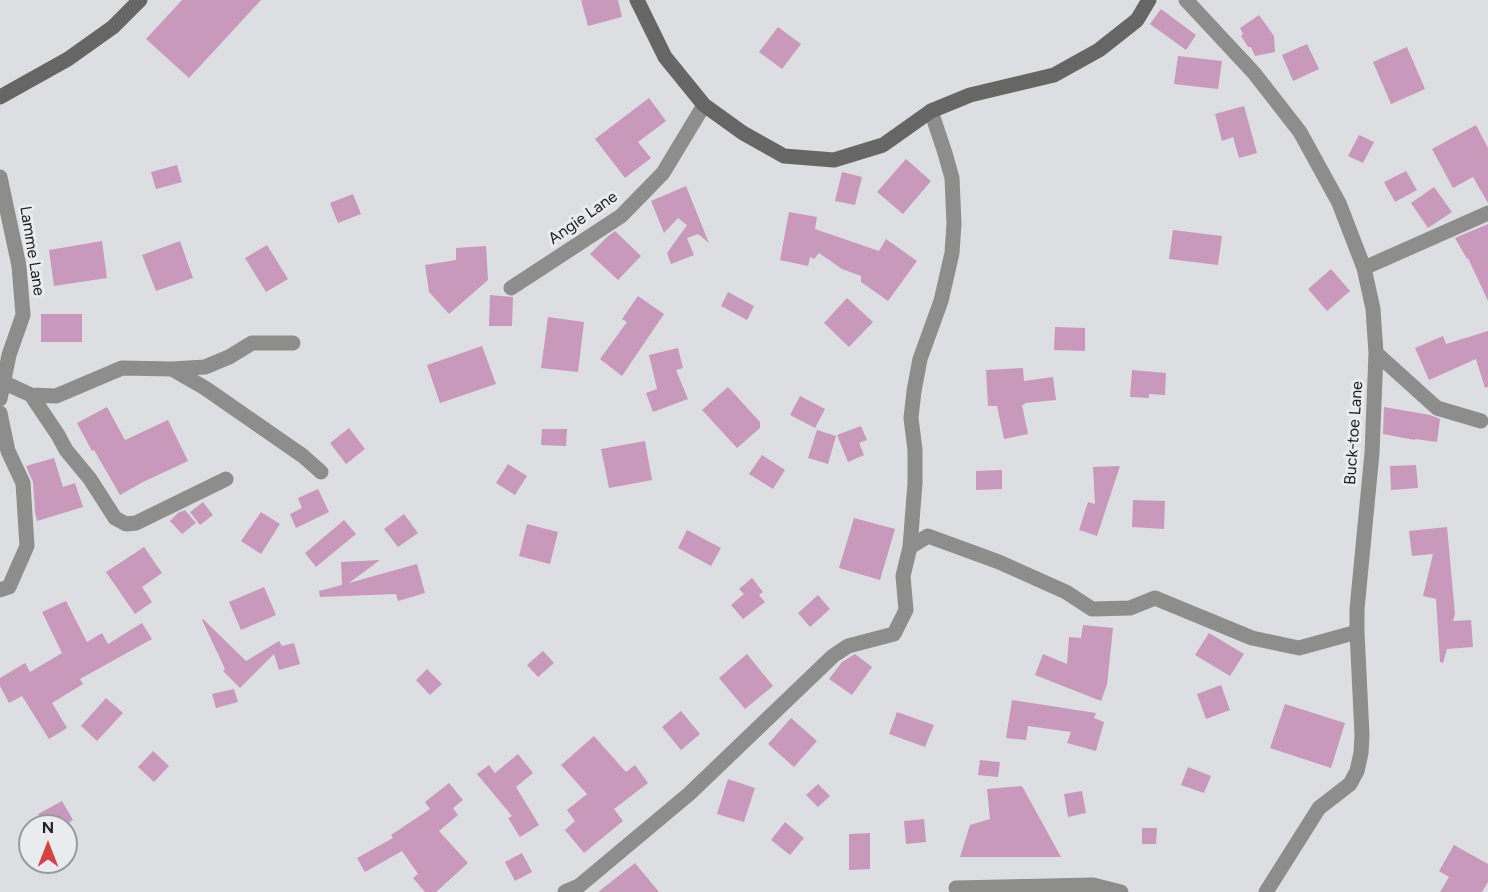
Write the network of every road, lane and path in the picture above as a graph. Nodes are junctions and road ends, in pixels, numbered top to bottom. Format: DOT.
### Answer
graph roads {
  1 [pos="140,0"];
  2 [pos="637,0"];
  3 [pos="1149,0"];
  4 [pos="1186,0"];
  5 [pos="0,97"];
  6 [pos="704,105"];
  7 [pos="931,111"];
  8 [pos="0,177"];
  9 [pos="1488,213"];
  10 [pos="1364,268"];
  11 [pos="511,288"];
  12 [pos="293,343"];
  13 [pos="1376,353"];
  14 [pos="172,369"];
  15 [pos="3,382"];
  16 [pos="31,395"];
  17 [pos="0,399"];
  18 [pos="0,413"];
  19 [pos="1481,421"];
  20 [pos="321,472"];
  21 [pos="226,478"];
  22 [pos="910,547"];
  23 [pos="0,590"];
  24 [pos="1357,632"];
  25 [pos="956,888"];
  26 [pos="565,892"];
  27 [pos="1120,892"];
  28 [pos="1266,892"];
  1 -- 5 [label="street"];
  2 -- 6 [label="street"];
  3 -- 7 [label="street"];
  4 -- 10 [label="street, Buck-toe Lane"];
  6 -- 7 [label="street"];
  6 -- 11 [label="street, Angie Lane"];
  7 -- 22 [label="street"];
  8 -- 15 [label="street, Lamme Lane"];
  9 -- 10 [label="street"];
  10 -- 13 [label="street, Buck-toe Lane"];
  12 -- 14 [label="street"];
  13 -- 19 [label="street"];
  13 -- 24 [label="street, Buck-toe Lane"];
  14 -- 16 [label="street"];
  14 -- 20 [label="street"];
  15 -- 16 [label="street"];
  15 -- 17 [label="street, Lamme Lane"];
  16 -- 21 [label="street"];
  18 -- 23 [label="street"];
  22 -- 24 [label="street"];
  22 -- 26 [label="street"];
  24 -- 28 [label="street, Buck-toe Lane"];
  25 -- 27 [label="street"];
}
